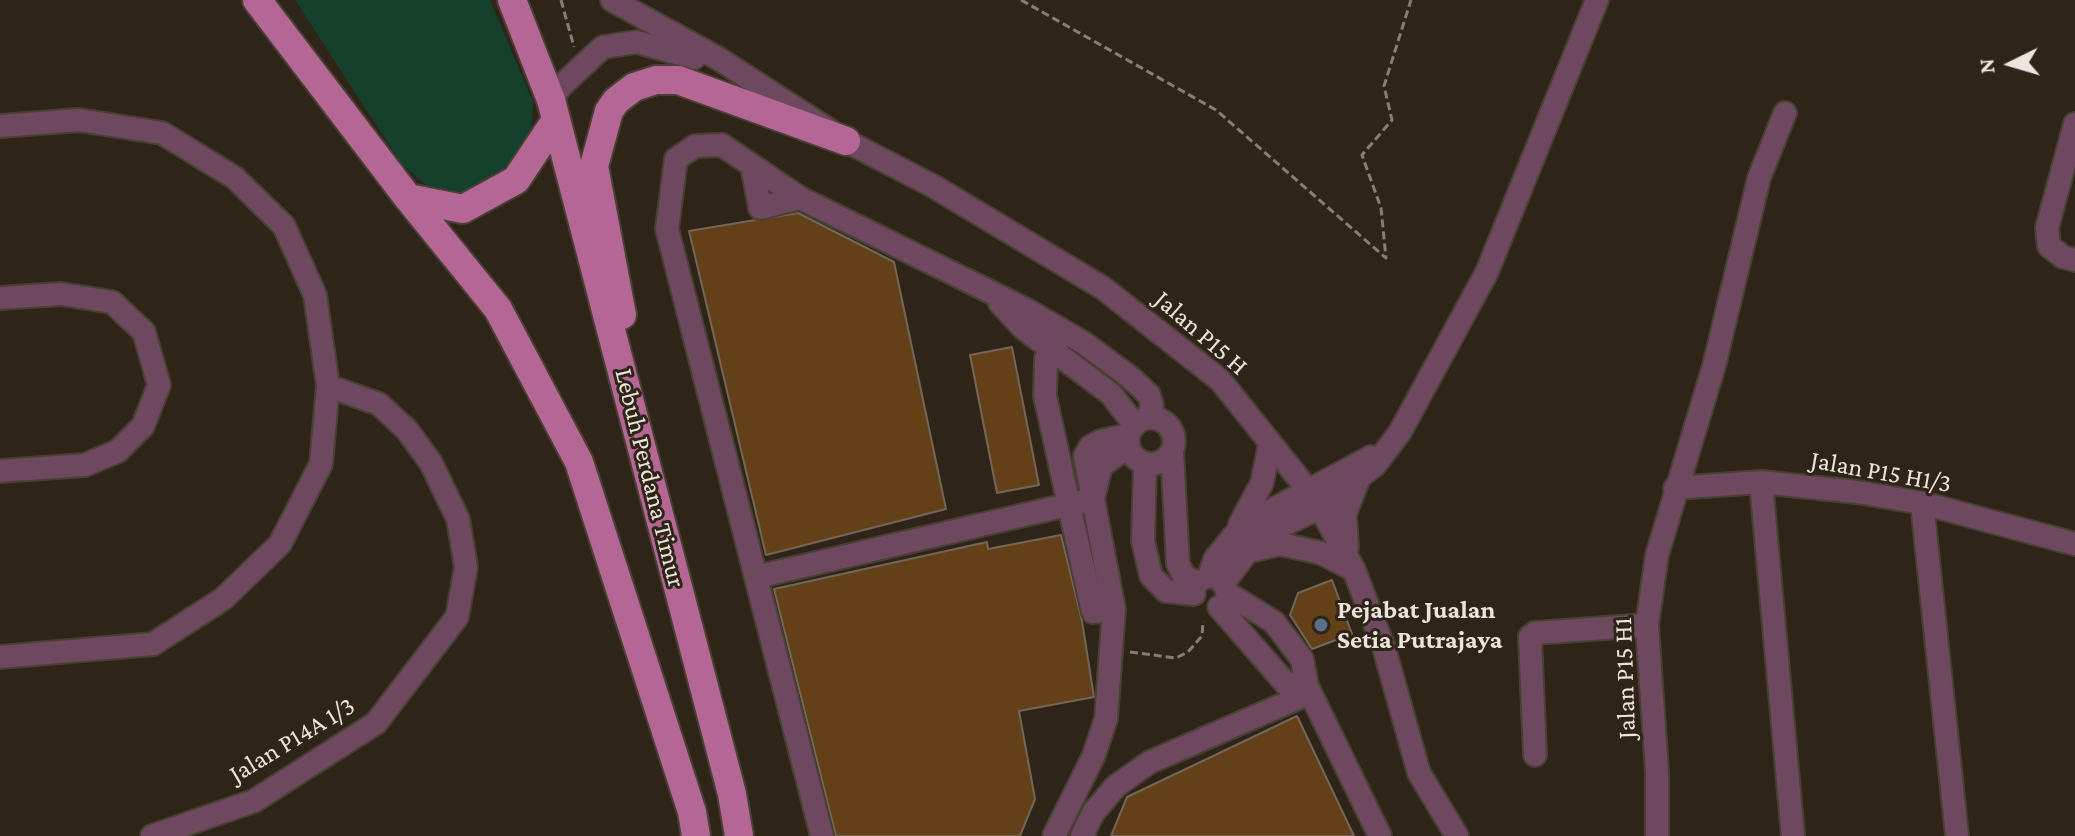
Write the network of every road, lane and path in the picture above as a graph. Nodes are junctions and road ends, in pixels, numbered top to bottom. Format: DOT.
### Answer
graph roads {
  1 [pos="234,0"];
  2 [pos="257,0"];
  3 [pos="512,0"];
  4 [pos="561,0"];
  5 [pos="612,0"];
  6 [pos="1021,0"];
  7 [pos="1411,0"];
  8 [pos="1597,0"];
  9 [pos="281,35"];
  10 [pos="576,54"];
  11 [pos="748,79"];
  12 [pos="554,110"];
  13 [pos="1785,113"];
  14 [pos="2075,124"];
  15 [pos="0,126"];
  16 [pos="846,141"];
  17 [pos="408,198"];
  18 [pos="2075,260"];
  19 [pos="990,294"];
  20 [pos="0,298"];
  21 [pos="1034,335"];
  22 [pos="1058,353"];
  23 [pos="626,381"];
  24 [pos="328,386"];
  25 [pos="1045,396"];
  26 [pos="1135,431"];
  27 [pos="1270,443"];
  28 [pos="1172,451"];
  29 [pos="1284,462"];
  30 [pos="1145,463"];
  31 [pos="0,471"];
  32 [pos="1351,475"];
  33 [pos="1761,482"];
  34 [pos="1675,488"];
  35 [pos="1093,499"];
  36 [pos="1315,500"];
  37 [pos="1922,503"];
  38 [pos="1069,505"];
  39 [pos="1241,542"];
  40 [pos="2075,544"];
  41 [pos="1351,565"];
  42 [pos="756,577"];
  43 [pos="1210,592"];
  44 [pos="1114,609"];
  45 [pos="1647,625"];
  46 [pos="1114,650"];
  47 [pos="0,657"];
  48 [pos="1308,689"];
  49 [pos="1535,755"];
  50 [pos="1657,772"];
  51 [pos="694,828"];
  52 [pos="152,836"];
  53 [pos="741,836"];
  54 [pos="822,836"];
  55 [pos="1054,836"];
  56 [pos="1082,836"];
  57 [pos="1380,836"];
  58 [pos="1457,836"];
  59 [pos="1657,836"];
  60 [pos="1669,836"];
  61 [pos="1793,836"];
  62 [pos="1957,836"];
  1 -- 9 [label="main road"];
  2 -- 9 [label="main road"];
  3 -- 12 [label="main road, Lebuh Perdana Timur"];
  4 -- 10 [label="path"];
  5 -- 11 [label="street, Jalan P15 H"];
  6 -- 7 [label="path"];
  8 -- 32 [label="street"];
  9 -- 17 [label="main road"];
  11 -- 12 [label="street, Jalan P15 H"];
  11 -- 16 [label="street, Jalan P15 H"];
  12 -- 17 [label="main road"];
  12 -- 23 [label="main road, Lebuh Perdana Timur"];
  13 -- 34 [label="street, Jalan P15 H1"];
  14 -- 18 [label="street"];
  15 -- 24 [label="street"];
  16 -- 23 [label="main road"];
  16 -- 27 [label="street, Jalan P15 H"];
  17 -- 51 [label="main road"];
  19 -- 21 [label="street"];
  19 -- 26 [label="street"];
  19 -- 42 [label="street"];
  20 -- 31 [label="street"];
  21 -- 22 [label="street"];
  21 -- 25 [label="street"];
  22 -- 25 [label="street"];
  22 -- 26 [label="street"];
  23 -- 53 [label="main road, Lebuh Perdana Timur"];
  24 -- 47 [label="street"];
  24 -- 52 [label="street, Jalan P14A 1/3"];
  25 -- 38 [label="street"];
  26 -- 28 [label="street"];
  26 -- 30 [label="street"];
  26 -- 35 [label="street"];
  27 -- 29 [label="street, Jalan P15 H"];
  27 -- 39 [label="street"];
  28 -- 30 [label="street"];
  28 -- 43 [label="street"];
  29 -- 32 [label="street"];
  29 -- 36 [label="street, Jalan P15 H"];
  30 -- 43 [label="street"];
  32 -- 36 [label="street"];
  32 -- 41 [label="street"];
  33 -- 34 [label="street, Jalan P15 H1/3"];
  33 -- 37 [label="street, Jalan P15 H1/3"];
  33 -- 61 [label="street"];
  34 -- 45 [label="street, Jalan P15 H1"];
  35 -- 38 [label="street"];
  35 -- 44 [label="street"];
  36 -- 39 [label="street"];
  36 -- 41 [label="street, Jalan P15 H"];
  37 -- 40 [label="street, Jalan P15 H1/3"];
  37 -- 62 [label="street"];
  38 -- 42 [label="street"];
  38 -- 44 [label="street"];
  39 -- 41 [label="street"];
  39 -- 43 [label="street"];
  41 -- 58 [label="street, Jalan P15 H"];
  42 -- 54 [label="street"];
  43 -- 46 [label="path"];
  43 -- 48 [label="street"];
  43 -- 48 [label="street"];
  44 -- 46 [label="street"];
  45 -- 49 [label="street"];
  45 -- 50 [label="street, Jalan P15 H1"];
  46 -- 55 [label="street"];
  48 -- 56 [label="street"];
  48 -- 57 [label="street"];
  50 -- 59 [label="street, Jalan P15 H1"];
  50 -- 60 [label="street, Jalan P15 H1"];
}
